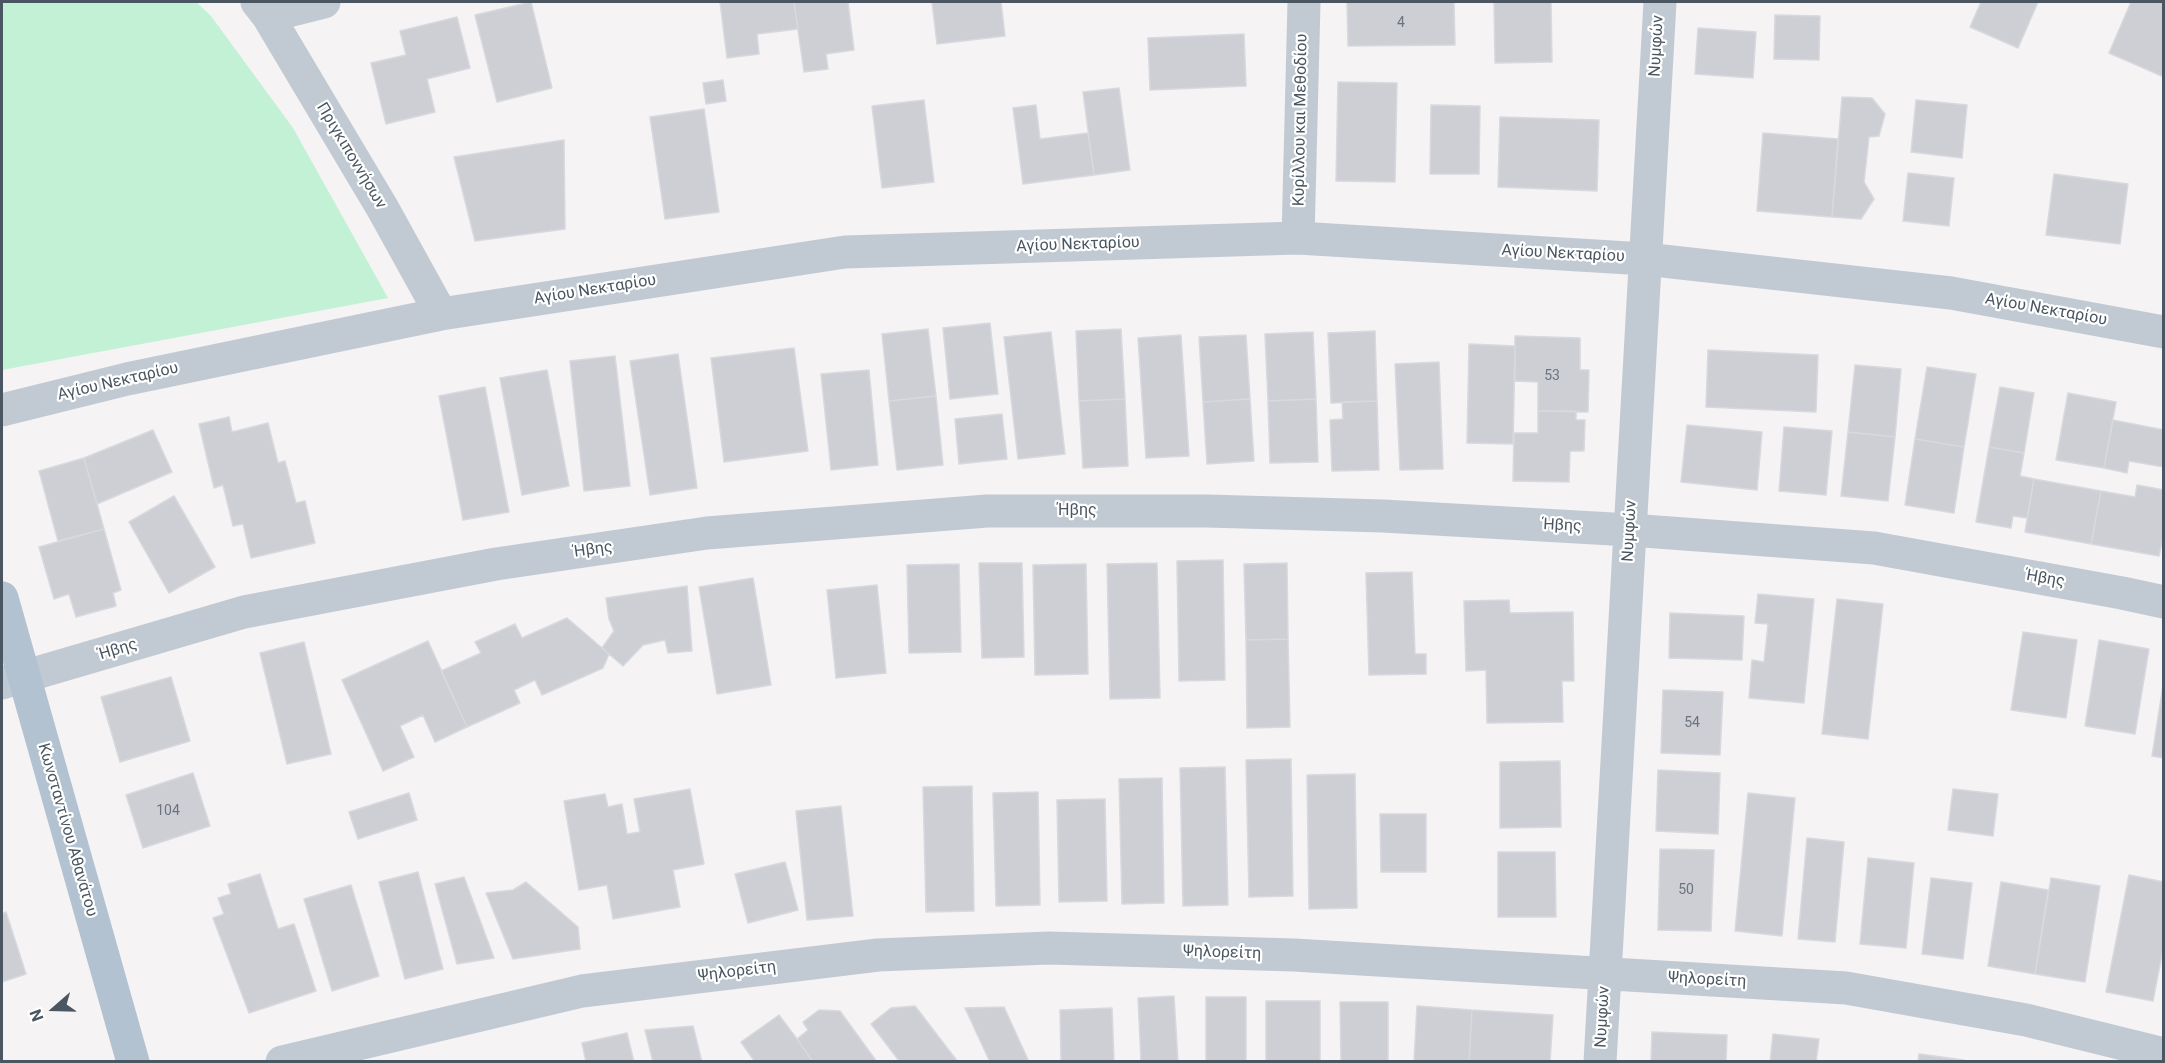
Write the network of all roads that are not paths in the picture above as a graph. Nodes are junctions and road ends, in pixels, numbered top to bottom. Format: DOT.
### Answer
graph roads {
  1 [pos="324,2"];
  2 [pos="1304,2"];
  3 [pos="1660,2"];
  4 [pos="263,9"];
  5 [pos="1298,238"];
  6 [pos="1645,259"];
  7 [pos="441,314"];
  8 [pos="2163,332"];
  9 [pos="2,410"];
  10 [pos="1630,530"];
  11 [pos="2,598"];
  12 [pos="2163,602"];
  13 [pos="13,681"];
  14 [pos="1605,975"];
  15 [pos="2163,1054"];
  16 [pos="134,1062"];
  17 [pos="282,1062"];
  18 [pos="1600,1062"];
  1 -- 4 [label="street"];
  2 -- 5 [label="street, Κυρίλλου και Μεθοδίου"];
  3 -- 6 [label="street, Νυμφών"];
  4 -- 7 [label="street, Πριγκιποννήσων"];
  5 -- 6 [label="street, Αγίου Νεκταρίου"];
  5 -- 7 [label="street, Αγίου Νεκταρίου"];
  6 -- 8 [label="street, Αγίου Νεκταρίου"];
  6 -- 10 [label="street, Νυμφών"];
  7 -- 9 [label="street, Αγίου Νεκταρίου"];
  10 -- 12 [label="street, Ήβης"];
  10 -- 13 [label="street, Ήβης"];
  10 -- 14 [label="street, Νυμφών"];
  11 -- 13 [label="main road, Κωνσταντίνου Αθανάτου"];
  13 -- 16 [label="main road, Κωνσταντίνου Αθανάτου"];
  14 -- 15 [label="street, Ψηλορείτη"];
  14 -- 17 [label="street, Ψηλορείτη"];
  14 -- 18 [label="street, Νυμφών"];
}
